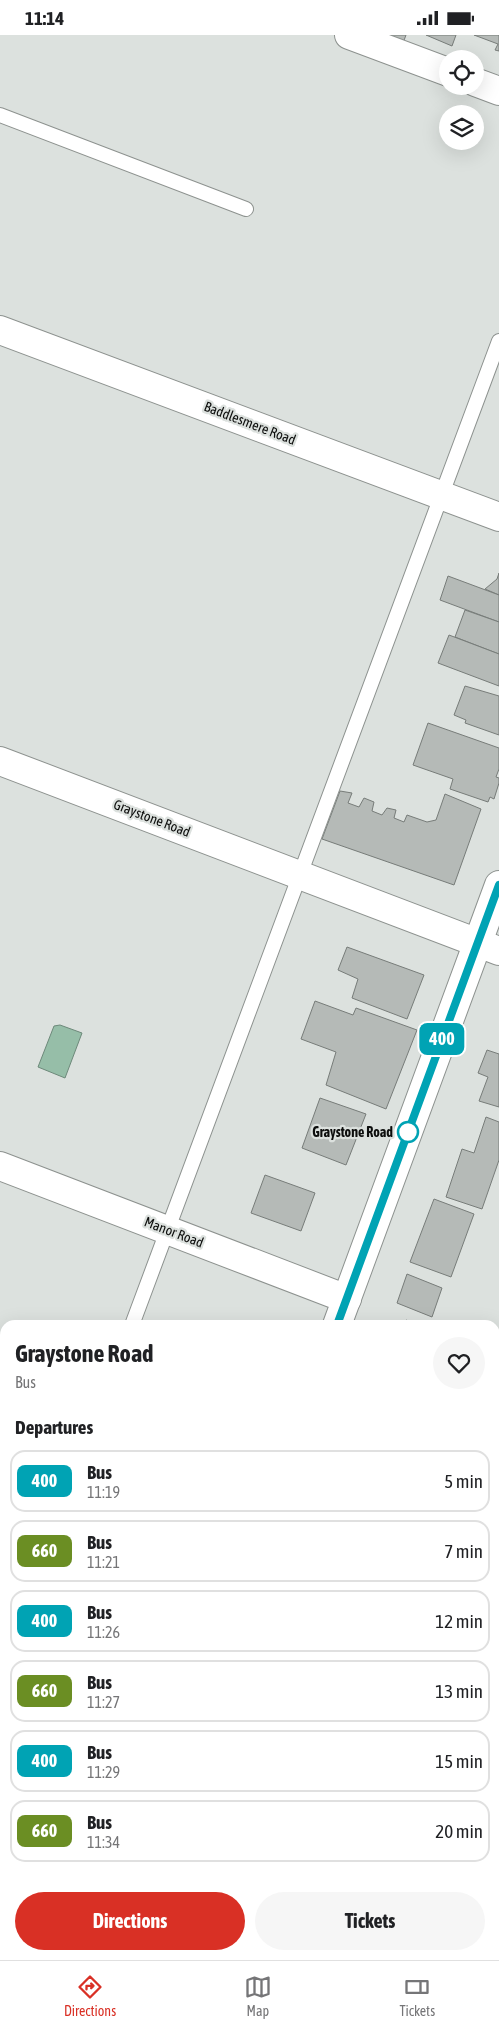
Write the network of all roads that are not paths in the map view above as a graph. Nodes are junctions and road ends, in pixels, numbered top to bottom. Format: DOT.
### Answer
graph roads {
  1 [pos="349,35"];
  2 [pos="439,69"];
  3 [pos="484,85"];
  4 [pos="499,91"];
  5 [pos="0,115"];
  6 [pos="246,209"];
  7 [pos="0,330"];
  8 [pos="499,341"];
  9 [pos="441,495"];
  10 [pos="499,517"];
  11 [pos="0,761"];
  12 [pos="301,874"];
  13 [pos="499,885"];
  14 [pos="488,946"];
  15 [pos="0,1166"];
  16 [pos="168,1229"];
  17 [pos="347,1299"];
  18 [pos="134,1320"];
  19 [pos="339,1320"];
  1 -- 2 [label="street"];
  3 -- 4 [label="street"];
  5 -- 6 [label="lane"];
  7 -- 9 [label="street, Baddlesmere Road"];
  8 -- 9 [label="lane"];
  9 -- 10 [label="street, Baddlesmere Road"];
  9 -- 12 [label="lane"];
  11 -- 12 [label="street, Graystone Road"];
  12 -- 14 [label="street, Graystone Road"];
  12 -- 16 [label="lane"];
  13 -- 14 [label="street"];
  14 -- 17 [label="street"];
  15 -- 16 [label="street, Manor Road"];
  16 -- 17 [label="street, Manor Road"];
  16 -- 18 [label="lane"];
  17 -- 19 [label="street"];
}
